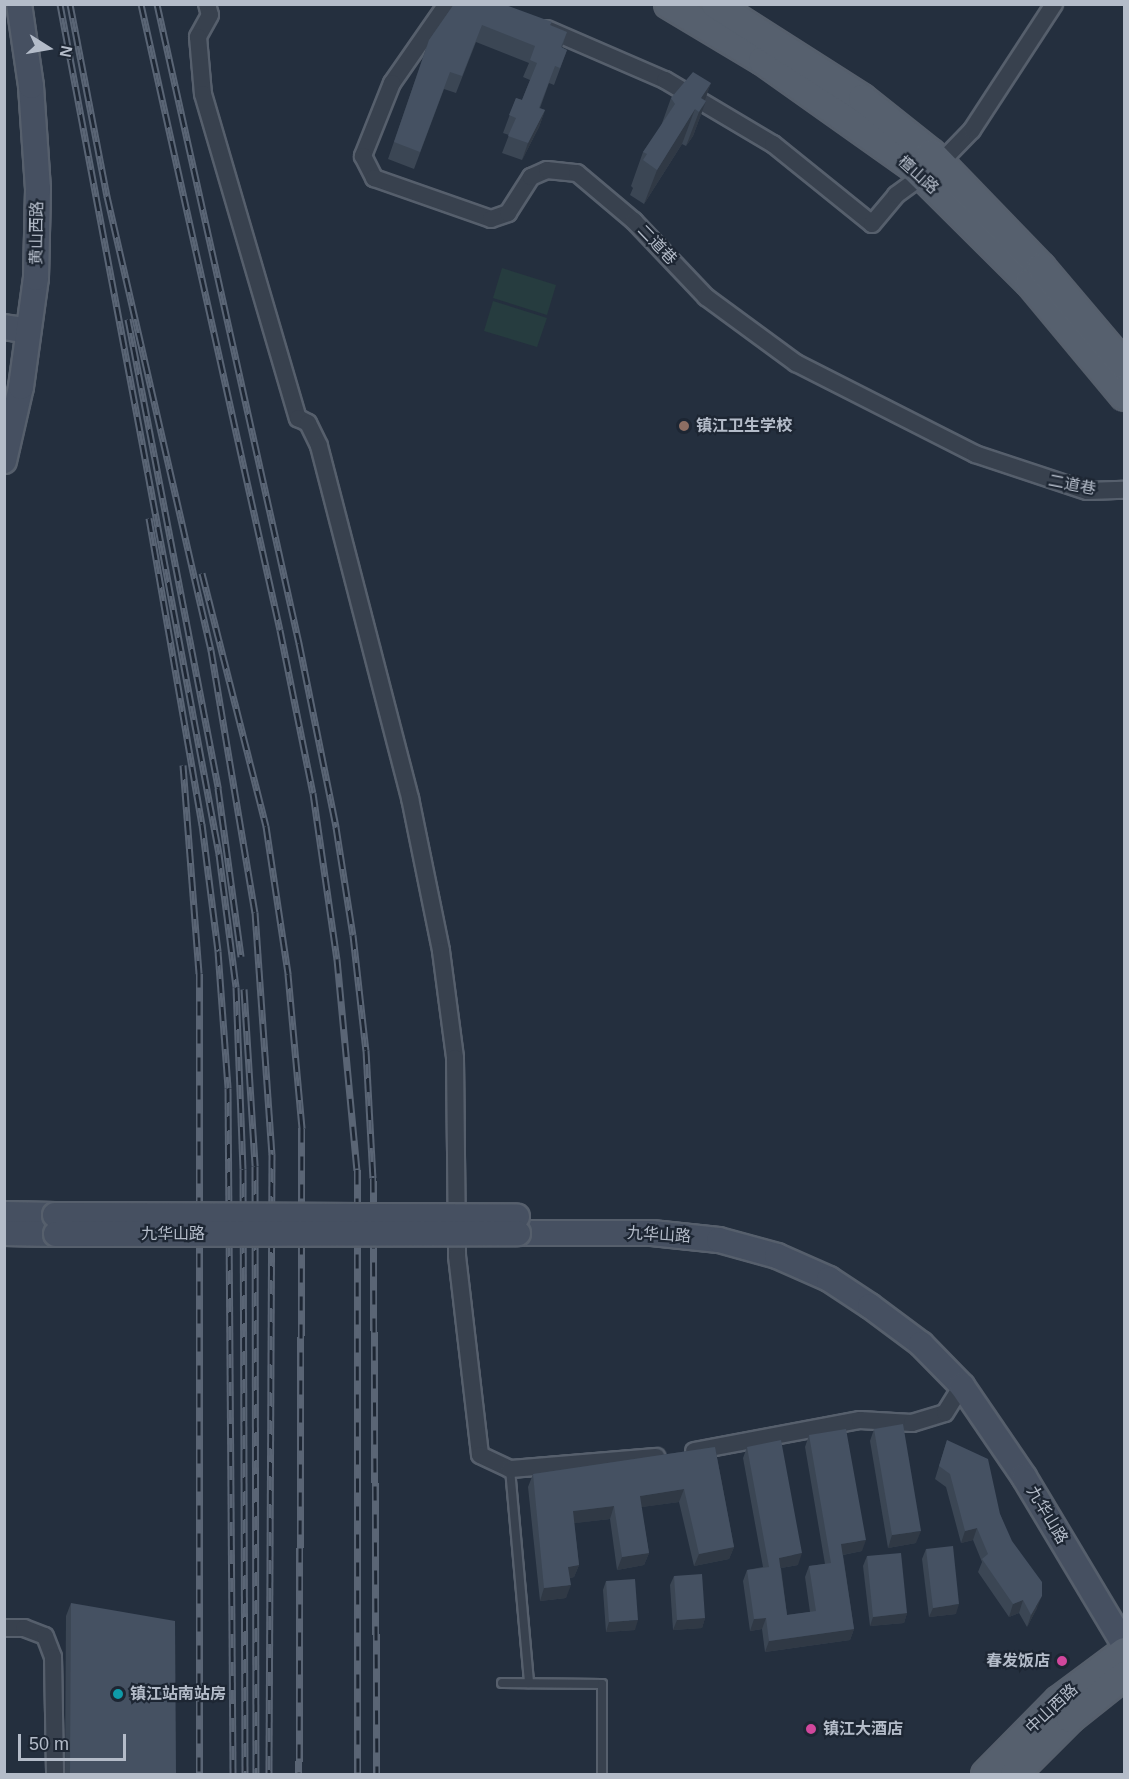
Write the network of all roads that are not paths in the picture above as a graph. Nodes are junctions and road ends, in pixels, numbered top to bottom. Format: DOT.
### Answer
graph roads {
  1 [pos="19,4"];
  2 [pos="207,4"];
  3 [pos="447,4"];
  4 [pos="668,4"];
  5 [pos="715,4"];
  6 [pos="1054,4"];
  7 [pos="4,13"];
  8 [pos="529,23"];
  9 [pos="932,170"];
  10 [pos="10,328"];
  11 [pos="1125,365"];
  12 [pos="1125,396"];
  13 [pos="4,407"];
  14 [pos="4,460"];
  15 [pos="1125,490"];
  16 [pos="4,1214"];
  17 [pos="56,1225"];
  18 [pos="517,1225"];
  19 [pos="4,1233"];
  20 [pos="962,1386"];
  21 [pos="510,1469"];
  22 [pos="1125,1615"];
  23 [pos="4,1628"];
  24 [pos="1125,1644"];
  25 [pos="1125,1651"];
  26 [pos="1125,1675"];
  27 [pos="502,1683"];
  28 [pos="529,1683"];
  29 [pos="55,1774"];
  30 [pos="602,1774"];
  31 [pos="985,1774"];
  32 [pos="1014,1774"];
  1 -- 14 [label="main road, 黄山西路"];
  2 -- 21 [label="street"];
  3 -- 15 [label="street, 二道巷"];
  4 -- 9 [label="main road, 檀山路"];
  5 -- 9 [label="main road, 檀山路"];
  6 -- 9 [label="street"];
  7 -- 10 [label="main road, 黄山西路"];
  8 -- 9 [label="street"];
  9 -- 11 [label="main road, 檀山路"];
  9 -- 12 [label="main road, 檀山路"];
  10 -- 13 [label="main road, 黄山西路"];
  16 -- 17 [label="main road, 九华山路"];
  17 -- 18 [label="main road, 九华山路, bridge"];
  17 -- 19 [label="main road, 九华山路"];
  18 -- 20 [label="main road, 九华山路"];
  18 -- 22 [label="main road, 九华山路"];
  20 -- 21 [label="street"];
  20 -- 24 [label="main road, 九华山路"];
  21 -- 28 [label="lane"];
  23 -- 29 [label="street"];
  25 -- 31 [label="main road, 中山西路"];
  26 -- 32 [label="main road, 中山西路"];
  27 -- 28 [label="lane"];
  28 -- 30 [label="lane"];
}
